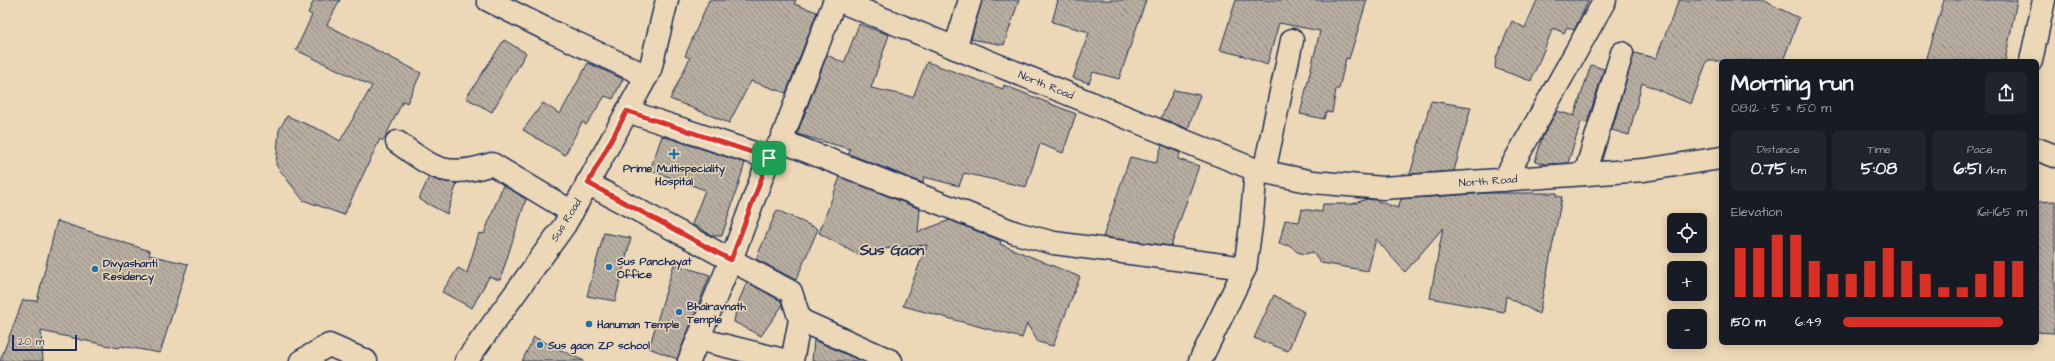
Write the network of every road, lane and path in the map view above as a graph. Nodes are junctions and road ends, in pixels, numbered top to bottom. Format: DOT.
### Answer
graph roads {
  1 [pos="488,0"];
  2 [pos="667,0"];
  3 [pos="836,0"];
  4 [pos="970,0"];
  5 [pos="1605,0"];
  6 [pos="2044,0"];
  7 [pos="1292,40"];
  8 [pos="955,48"];
  9 [pos="1622,53"];
  10 [pos="2031,59"];
  11 [pos="647,76"];
  12 [pos="627,111"];
  13 [pos="397,142"];
  14 [pos="775,149"];
  15 [pos="2039,150"];
  16 [pos="2055,156"];
  17 [pos="1719,158"];
  18 [pos="1260,171"];
  19 [pos="1585,174"];
  20 [pos="1504,180"];
  21 [pos="588,183"];
  22 [pos="572,212"];
  23 [pos="731,260"];
  24 [pos="1244,268"];
  25 [pos="800,320"];
  26 [pos="698,339"];
  27 [pos="301,361"];
  28 [pos="366,361"];
  29 [pos="466,361"];
  30 [pos="689,361"];
  31 [pos="787,361"];
  32 [pos="792,361"];
  33 [pos="891,361"];
  34 [pos="1200,361"];
  1 -- 11 [label="street"];
  2 -- 11 [label="street, Sus Road"];
  3 -- 8 [label="street, North Road"];
  3 -- 14 [label="street"];
  4 -- 8 [label="street"];
  5 -- 20 [label="street"];
  6 -- 10 [label="street"];
  7 -- 18 [label="street"];
  8 -- 18 [label="street, North Road"];
  9 -- 19 [label="street"];
  11 -- 12 [label="street, Sus Road"];
  12 -- 14 [label="street"];
  12 -- 21 [label="street, Sus Road"];
  13 -- 22 [label="street"];
  14 -- 23 [label="street"];
  14 -- 24 [label="street"];
  15 -- 16 [label="street"];
  17 -- 19 [label="street, North Road"];
  18 -- 20 [label="street, North Road"];
  18 -- 24 [label="street"];
  19 -- 20 [label="street, North Road"];
  21 -- 22 [label="street, Sus Road"];
  21 -- 23 [label="street"];
  22 -- 29 [label="street, Sus Road"];
  23 -- 25 [label="street"];
  23 -- 26 [label="street"];
  24 -- 34 [label="street"];
  25 -- 32 [label="street"];
  25 -- 33 [label="street"];
  26 -- 30 [label="street"];
  26 -- 31 [label="street"];
  27 -- 28 [label="street"];
}
